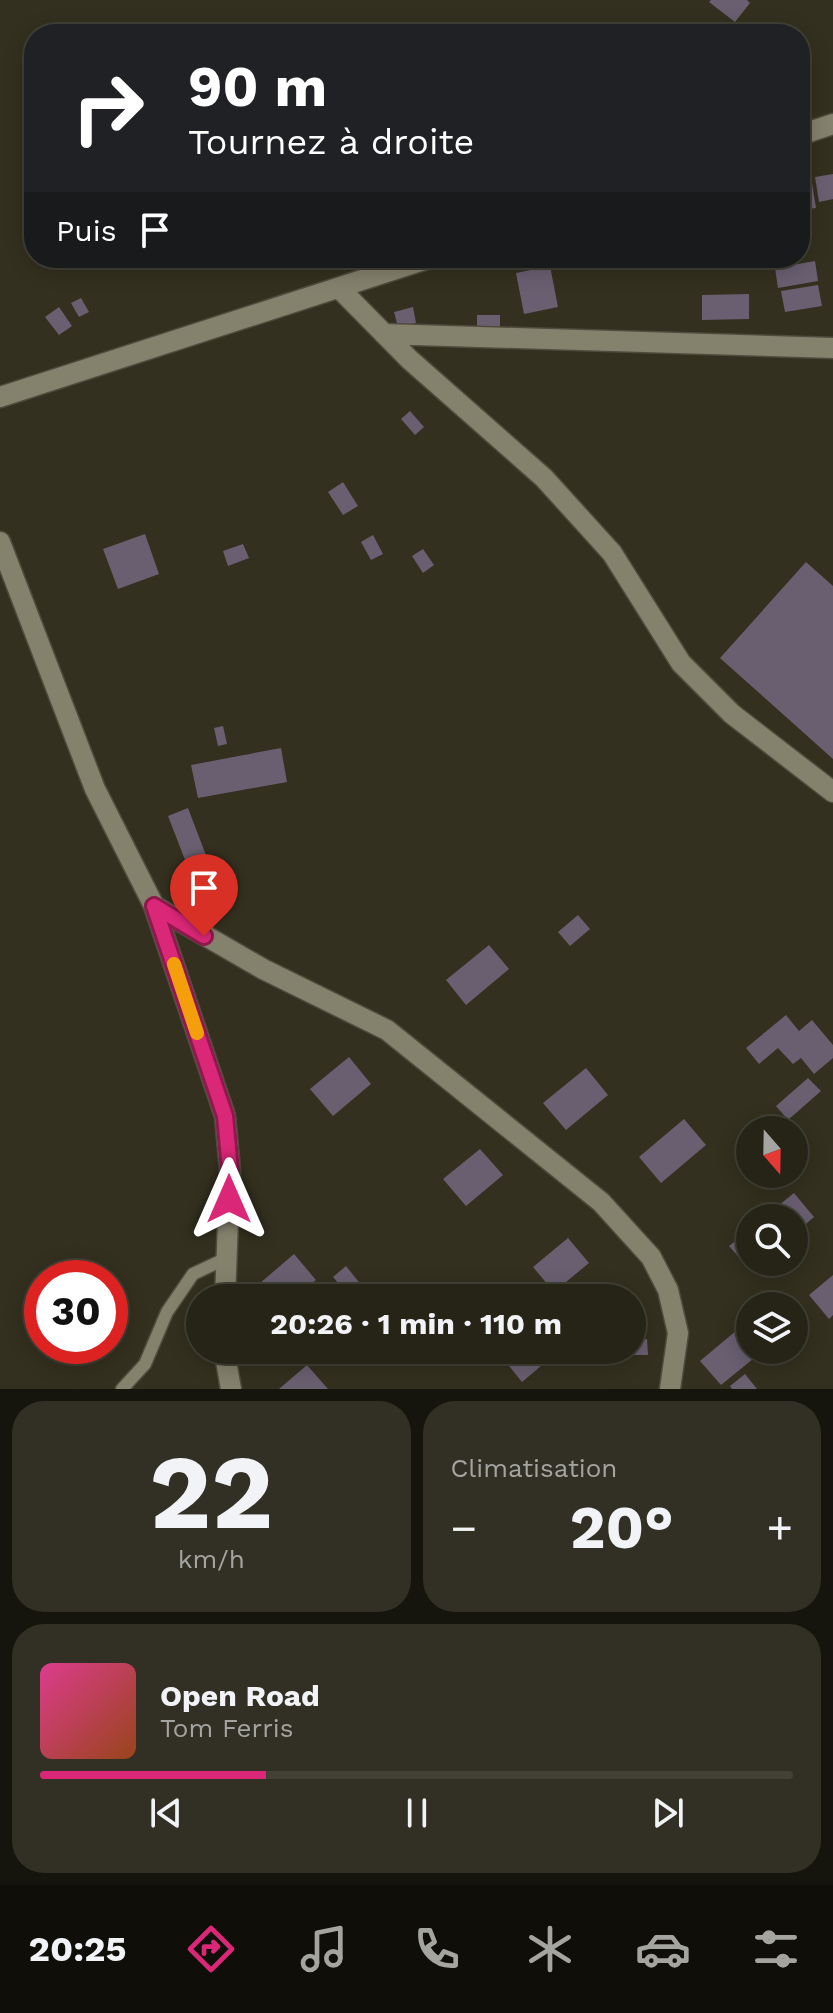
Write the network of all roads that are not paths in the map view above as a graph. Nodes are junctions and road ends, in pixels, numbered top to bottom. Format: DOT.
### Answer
graph roads {
  1 [pos="833,124"];
  2 [pos="810,132"];
  3 [pos="400,268"];
  4 [pos="339,288"];
  5 [pos="384,334"];
  6 [pos="833,348"];
  7 [pos="0,397"];
  8 [pos="0,542"];
  9 [pos="833,792"];
  10 [pos="154,906"];
  11 [pos="227,1258"];
  12 [pos="226,1284"];
  13 [pos="227,1364"];
  14 [pos="122,1389"];
  15 [pos="231,1389"];
  16 [pos="670,1389"];
  1 -- 2 [label="street"];
  3 -- 4 [label="street"];
  4 -- 5 [label="street"];
  4 -- 7 [label="street"];
  5 -- 6 [label="street"];
  5 -- 9 [label="street"];
  8 -- 10 [label="street"];
  10 -- 11 [label="street"];
  10 -- 16 [label="street"];
  11 -- 12 [label="street"];
  11 -- 14 [label="lane"];
  13 -- 15 [label="street"];
}
